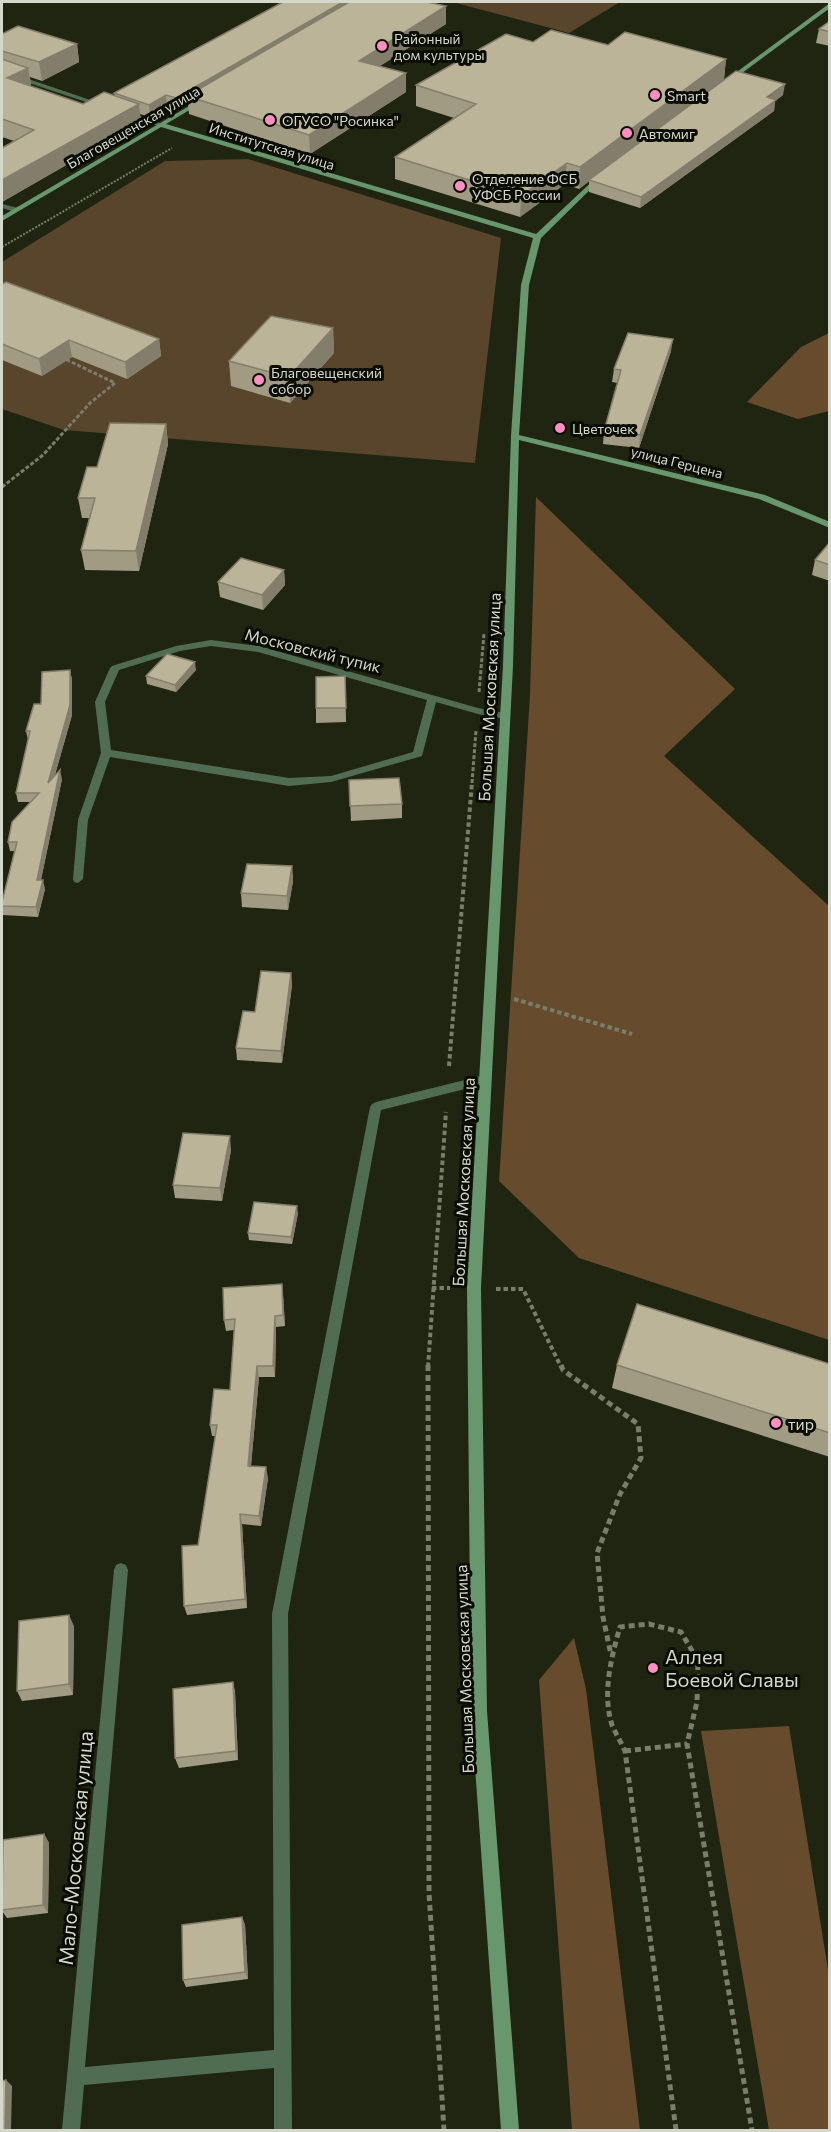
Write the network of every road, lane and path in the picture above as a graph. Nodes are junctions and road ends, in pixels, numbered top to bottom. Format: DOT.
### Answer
graph roads {
  1 [pos="830,5"];
  2 [pos="2,72"];
  3 [pos="724,83"];
  4 [pos="211,96"];
  5 [pos="108,107"];
  6 [pos="119,111"];
  7 [pos="161,125"];
  8 [pos="610,169"];
  9 [pos="2,206"];
  10 [pos="15,210"];
  11 [pos="2,219"];
  12 [pos="537,237"];
  13 [pos="53,354"];
  14 [pos="515,436"];
  15 [pos="2,487"];
  16 [pos="830,525"];
  17 [pos="432,698"];
  18 [pos="506,716"];
  19 [pos="106,753"];
  20 [pos="78,879"];
  21 [pos="490,992"];
  22 [pos="632,1034"];
  23 [pos="485,1080"];
  24 [pos="432,1288"];
  25 [pos="474,1288"];
  26 [pos="121,1570"];
  27 [pos="611,1656"];
  28 [pos="687,1744"];
  29 [pos="625,1750"];
  30 [pos="282,2058"];
  31 [pos="76,2077"];
  32 [pos="71,2130"];
  33 [pos="283,2130"];
  34 [pos="510,2130"];
  35 [pos="676,2130"];
  36 [pos="752,2130"];
  1 -- 3 [label="main road"];
  2 -- 5 [label="street"];
  4 -- 7 [label="main road, Благовещенская улица"];
  6 -- 7 [label="street, Институтская улица"];
  7 -- 10 [label="main road, Благовещенская улица"];
  7 -- 12 [label="main road, Институтская улица"];
  8 -- 12 [label="main road"];
  9 -- 10 [label="street"];
  10 -- 11 [label="main road, Благовещенская улица"];
  12 -- 14 [label="main road, Большая Московская улица"];
  13 -- 15 [label="path"];
  14 -- 16 [label="main road, улица Герцена"];
  14 -- 18 [label="main road, Большая Московская улица"];
  17 -- 18 [label="street, Московский тупик"];
  17 -- 19 [label="street"];
  17 -- 19 [label="street, Московский тупик"];
  18 -- 21 [label="main road, Большая Московская улица"];
  19 -- 20 [label="street, Московский тупик"];
  21 -- 22 [label="path"];
  21 -- 23 [label="main road, Большая Московская улица"];
  23 -- 25 [label="main road, Большая Московская улица"];
  23 -- 30 [label="street"];
  24 -- 25 [label="path"];
  25 -- 27 [label="path"];
  25 -- 34 [label="main road, Большая Московская улица"];
  26 -- 31 [label="street, Мало-Московская улица"];
  27 -- 28 [label="path"];
  27 -- 29 [label="path"];
  28 -- 29 [label="path"];
  28 -- 36 [label="path"];
  29 -- 35 [label="path"];
  30 -- 31 [label="street"];
  30 -- 33 [label="street"];
  31 -- 32 [label="street, Мало-Московская улица"];
}
